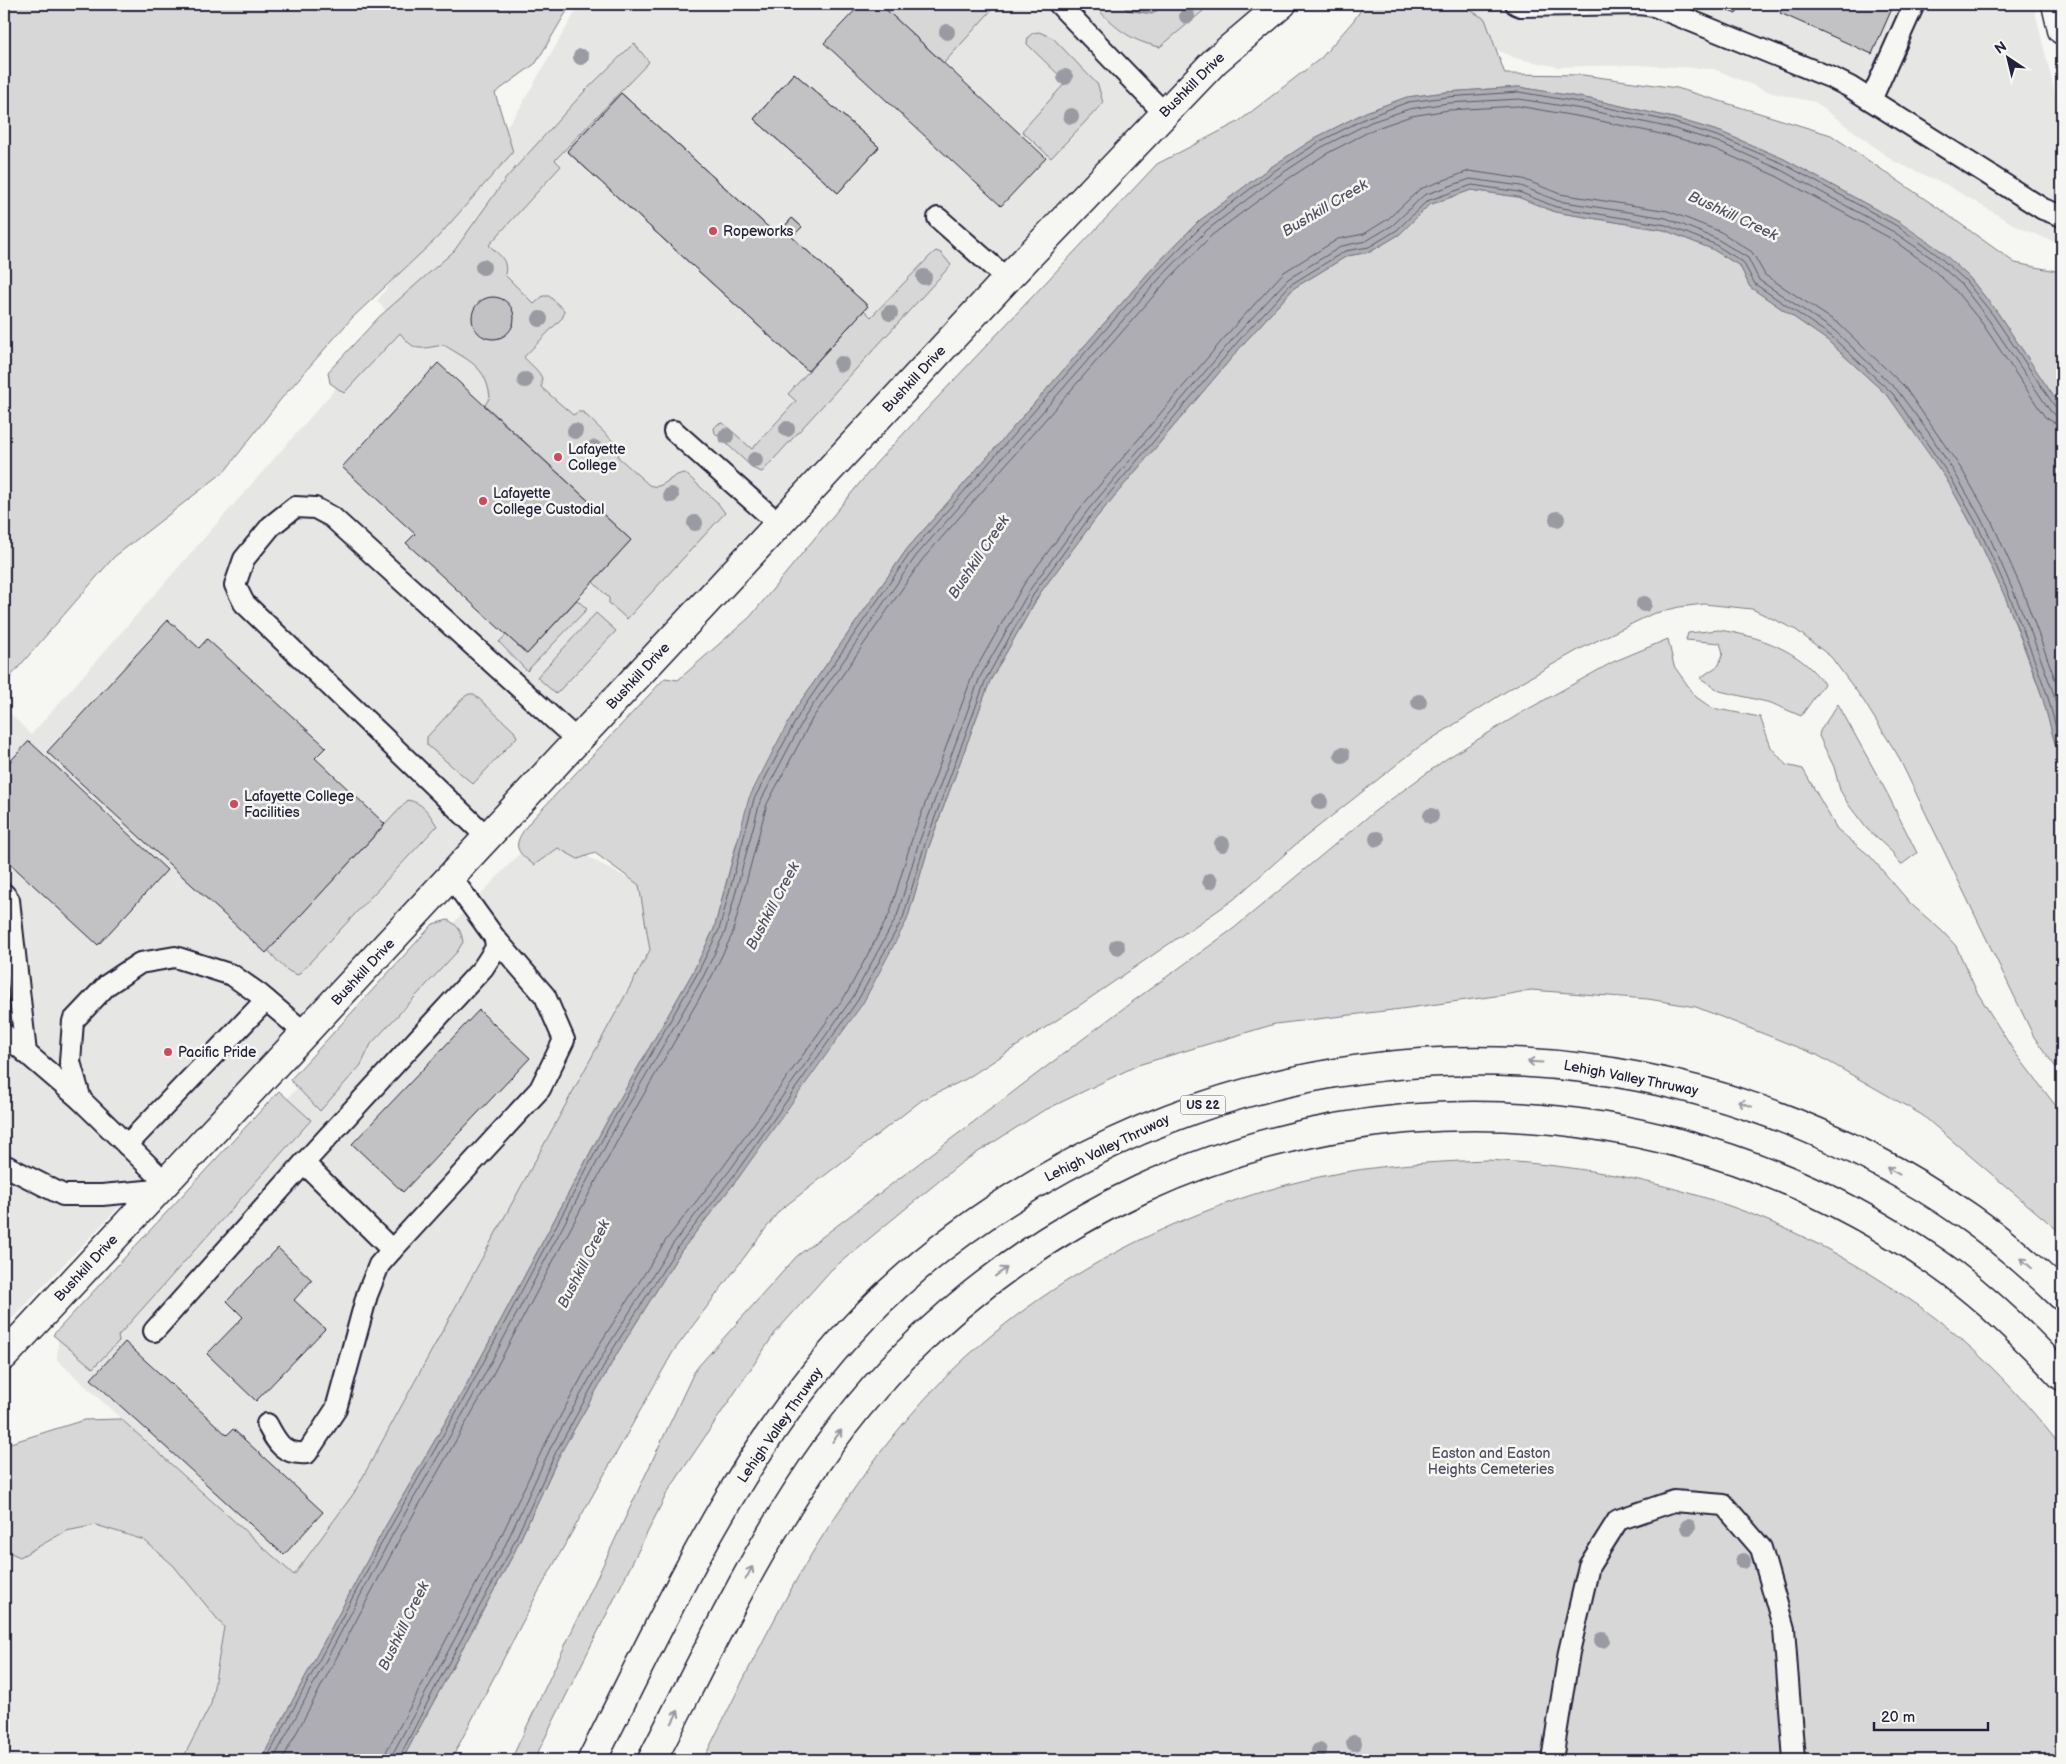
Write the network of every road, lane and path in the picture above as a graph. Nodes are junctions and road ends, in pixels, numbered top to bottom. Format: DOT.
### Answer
graph roads {
  1 [pos="1059,4"];
  2 [pos="1282,4"];
  3 [pos="1516,4"];
  4 [pos="1914,4"];
  5 [pos="2056,4"];
  6 [pos="2062,30"];
  7 [pos="1871,100"];
  8 [pos="1164,113"];
  9 [pos="2062,216"];
  10 [pos="938,218"];
  11 [pos="1006,279"];
  12 [pos="674,431"];
  13 [pos="779,524"];
  14 [pos="578,741"];
  15 [pos="487,837"];
  16 [pos="451,877"];
  17 [pos="4,894"];
  18 [pos="496,938"];
  19 [pos="266,1000"];
  20 [pos="305,1033"];
  21 [pos="4,1034"];
  22 [pos="26,1053"];
  23 [pos="81,1100"];
  24 [pos="127,1145"];
  25 [pos="304,1163"];
  26 [pos="4,1165"];
  27 [pos="161,1186"];
  28 [pos="392,1250"];
  29 [pos="2062,1296"];
  30 [pos="154,1331"];
  31 [pos="4,1356"];
  32 [pos="2062,1376"];
  33 [pos="267,1424"];
  34 [pos="592,1760"];
  35 [pos="652,1760"];
  36 [pos="1552,1760"];
  37 [pos="1794,1760"];
  1 -- 8 [label="lane"];
  2 -- 8 [label="main road, Bushkill Drive"];
  3 -- 7 [label="lane"];
  4 -- 7 [label="lane"];
  5 -- 6 [label="main road"];
  7 -- 9 [label="lane"];
  8 -- 11 [label="main road, Bushkill Drive"];
  10 -- 11 [label="lane"];
  11 -- 13 [label="main road, Bushkill Drive"];
  12 -- 13 [label="lane"];
  13 -- 14 [label="main road, Bushkill Drive"];
  14 -- 15 [label="main road, Bushkill Drive"];
  14 -- 15 [label="lane"];
  15 -- 16 [label="main road, Bushkill Drive"];
  16 -- 18 [label="lane"];
  16 -- 20 [label="main road, Bushkill Drive"];
  17 -- 22 [label="lane"];
  18 -- 25 [label="lane"];
  18 -- 28 [label="lane"];
  19 -- 20 [label="lane"];
  19 -- 23 [label="lane"];
  19 -- 24 [label="lane"];
  20 -- 27 [label="main road, Bushkill Drive"];
  21 -- 22 [label="lane"];
  22 -- 23 [label="lane"];
  23 -- 24 [label="lane"];
  24 -- 27 [label="lane"];
  25 -- 28 [label="lane"];
  25 -- 30 [label="lane"];
  26 -- 27 [label="lane"];
  27 -- 31 [label="main road, Bushkill Drive"];
  28 -- 33 [label="lane"];
  29 -- 34 [label="main road, Lehigh Valley Thruway / US 22, one-way"];
  35 -- 32 [label="main road, one-way"];
  36 -- 37 [label="lane"];
}
